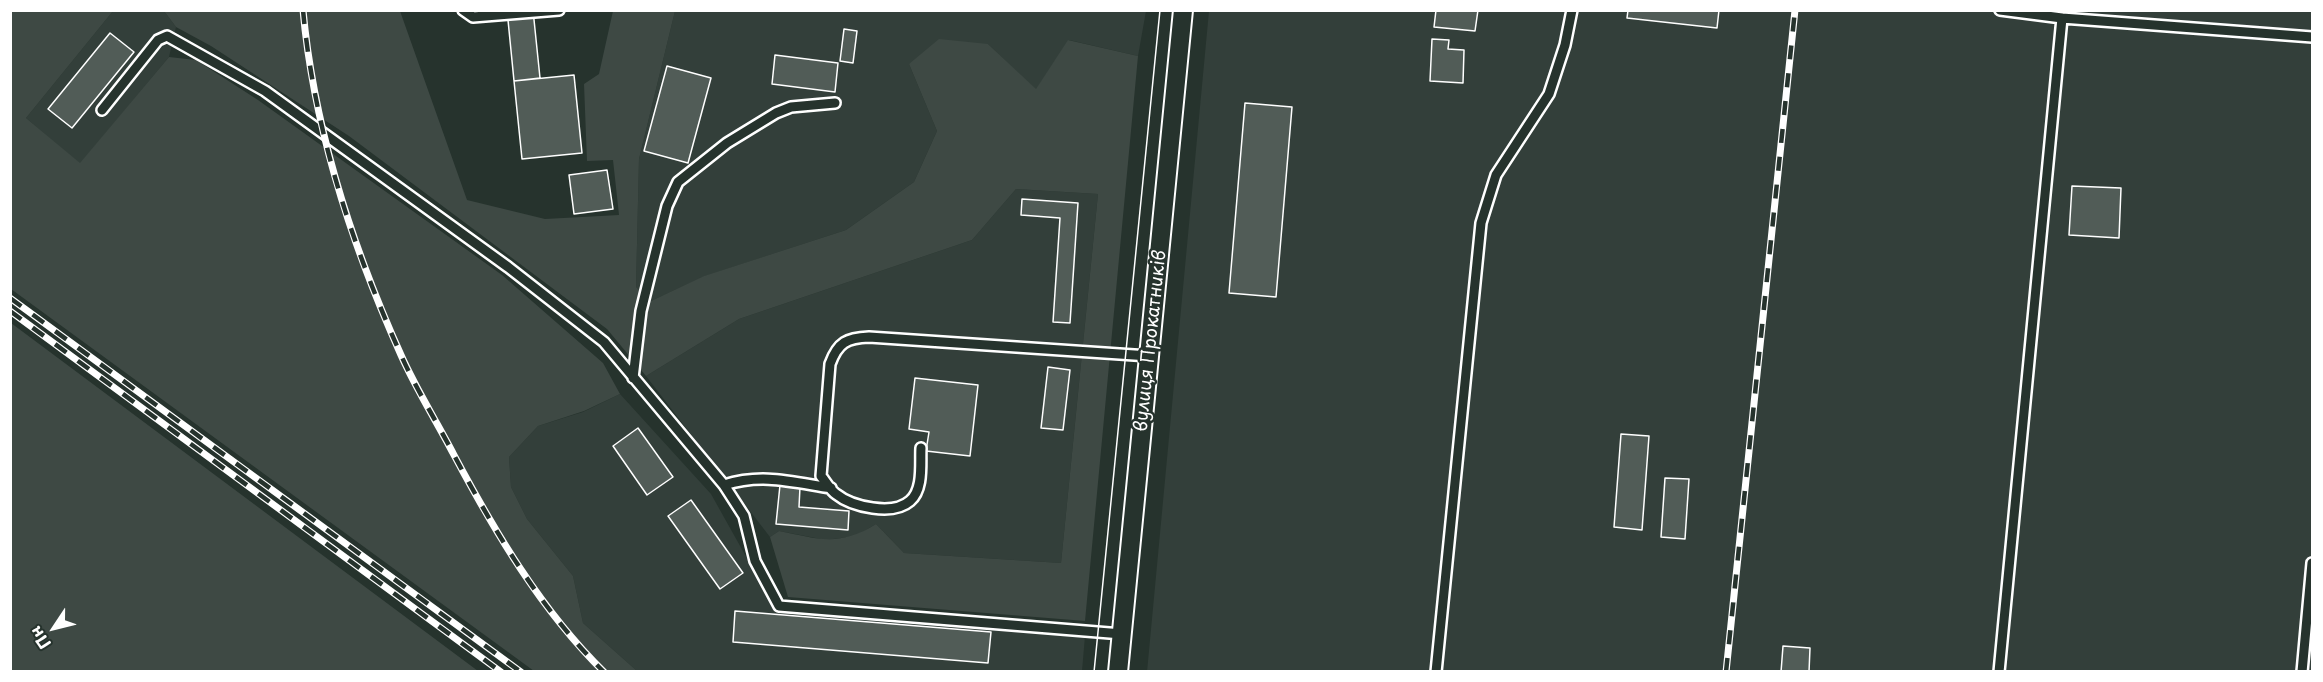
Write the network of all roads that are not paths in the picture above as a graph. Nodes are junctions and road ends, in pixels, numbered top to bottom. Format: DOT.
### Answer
graph roads {
  1 [pos="463,10"];
  2 [pos="559,10"];
  3 [pos="1183,10"];
  4 [pos="1572,10"];
  5 [pos="2000,10"];
  6 [pos="2062,18"];
  7 [pos="2313,37"];
  8 [pos="835,103"];
  9 [pos="102,110"];
  10 [pos="1149,356"];
  11 [pos="633,378"];
  12 [pos="921,448"];
  13 [pos="724,485"];
  14 [pos="831,488"];
  15 [pos="2313,563"];
  16 [pos="1122,634"];
  17 [pos="1118,672"];
  18 [pos="1436,672"];
  19 [pos="1999,672"];
  20 [pos="2302,672"];
  1 -- 2 [label="lane"];
  3 -- 10 [label="street, вулиця Прокатників"];
  4 -- 18 [label="lane"];
  5 -- 6 [label="lane"];
  6 -- 7 [label="lane"];
  6 -- 19 [label="lane"];
  8 -- 11 [label="lane"];
  9 -- 11 [label="lane"];
  10 -- 14 [label="lane"];
  10 -- 16 [label="street, вулиця Прокатників"];
  11 -- 13 [label="lane"];
  12 -- 14 [label="lane"];
  13 -- 14 [label="lane"];
  13 -- 16 [label="lane"];
  15 -- 20 [label="lane"];
  16 -- 17 [label="street, вулиця Прокатників"];
}
